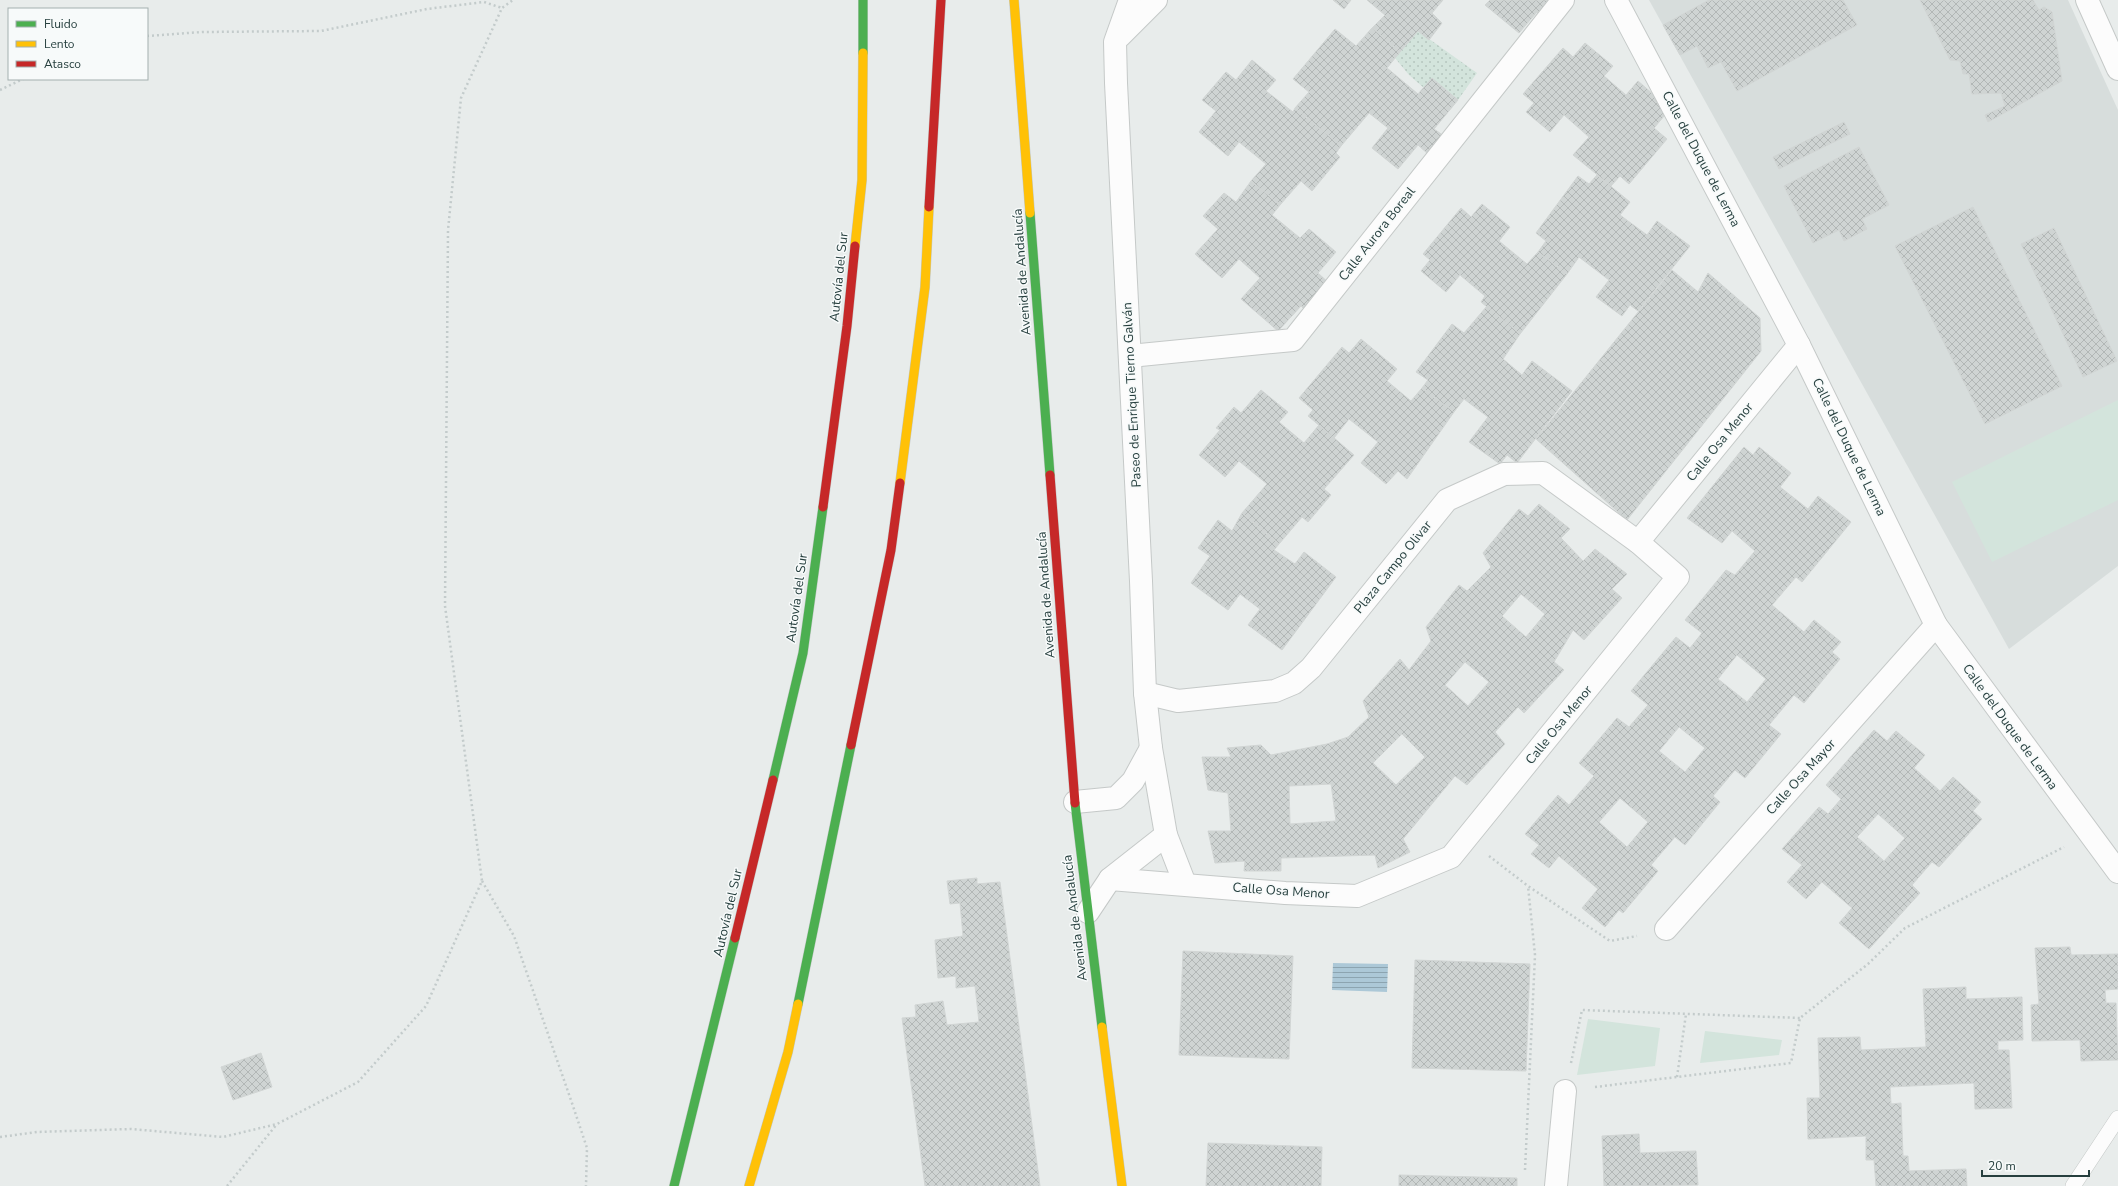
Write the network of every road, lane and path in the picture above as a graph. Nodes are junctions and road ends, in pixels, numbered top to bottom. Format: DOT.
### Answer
graph roads {
  1 [pos="513,0"];
  2 [pos="863,0"];
  3 [pos="941,0"];
  4 [pos="1014,0"];
  5 [pos="1130,0"];
  6 [pos="1156,0"];
  7 [pos="1563,0"];
  8 [pos="1616,0"];
  9 [pos="2088,0"];
  10 [pos="502,8"];
  11 [pos="148,36"];
  12 [pos="1115,42"];
  13 [pos="2118,69"];
  14 [pos="20,80"];
  15 [pos="0,90"];
  16 [pos="1799,345"];
  17 [pos="1130,356"];
  18 [pos="1638,542"];
  19 [pos="1936,625"];
  20 [pos="1145,693"];
  21 [pos="1151,748"];
  22 [pos="1075,802"];
  23 [pos="2088,833"];
  24 [pos="1166,835"];
  25 [pos="1508,870"];
  26 [pos="2118,872"];
  27 [pos="1110,879"];
  28 [pos="482,881"];
  29 [pos="1184,884"];
  30 [pos="1528,886"];
  31 [pos="1088,912"];
  32 [pos="1666,929"];
  33 [pos="1686,1014"];
  34 [pos="1800,1018"];
  35 [pos="1677,1077"];
  36 [pos="1565,1091"];
  37 [pos="2118,1118"];
  38 [pos="277,1124"];
  39 [pos="0,1138"];
  40 [pos="1525,1178"];
  41 [pos="227,1186"];
  42 [pos="586,1186"];
  43 [pos="674,1186"];
  44 [pos="749,1186"];
  45 [pos="1122,1186"];
  46 [pos="1556,1186"];
  47 [pos="2073,1186"];
  1 -- 10 [label="path"];
  2 -- 43 [label="main road, Autovía del Sur"];
  3 -- 44 [label="main road"];
  4 -- 22 [label="main road, Avenida de Andalucía"];
  5 -- 12 [label="street, Paseo de Enrique Tierno Galván"];
  6 -- 12 [label="street"];
  7 -- 17 [label="street, Calle Aurora Boreal"];
  8 -- 16 [label="street, Calle del Duque de Lerma"];
  9 -- 13 [label="street"];
  10 -- 11 [label="path"];
  10 -- 28 [label="path"];
  12 -- 17 [label="street, Paseo de Enrique Tierno Galván"];
  14 -- 15 [label="path"];
  16 -- 18 [label="street, Calle Osa Menor"];
  16 -- 19 [label="street, Calle del Duque de Lerma"];
  17 -- 20 [label="street, Paseo de Enrique Tierno Galván"];
  18 -- 20 [label="street, Plaza Campo Olivar"];
  18 -- 29 [label="street, Calle Osa Menor"];
  19 -- 23 [label="street, Calle del Duque de Lerma"];
  19 -- 32 [label="street, Calle Osa Mayor"];
  20 -- 21 [label="street, Paseo de Enrique Tierno Galván"];
  21 -- 22 [label="street"];
  21 -- 24 [label="street, Paseo de Enrique Tierno Galván"];
  22 -- 31 [label="main road, Avenida de Andalucía"];
  23 -- 26 [label="street, Calle del Duque de Lerma"];
  23 -- 34 [label="path"];
  24 -- 27 [label="street"];
  24 -- 29 [label="street"];
  25 -- 30 [label="path"];
  27 -- 29 [label="street"];
  27 -- 31 [label="street"];
  28 -- 38 [label="path"];
  28 -- 42 [label="path"];
  30 -- 32 [label="path"];
  30 -- 40 [label="path"];
  31 -- 45 [label="main road, Avenida de Andalucía"];
  33 -- 34 [label="path"];
  33 -- 35 [label="path"];
  33 -- 36 [label="path"];
  34 -- 35 [label="path"];
  35 -- 36 [label="path"];
  36 -- 46 [label="street"];
  37 -- 47 [label="lane"];
  38 -- 39 [label="path"];
  38 -- 41 [label="path"];
}
